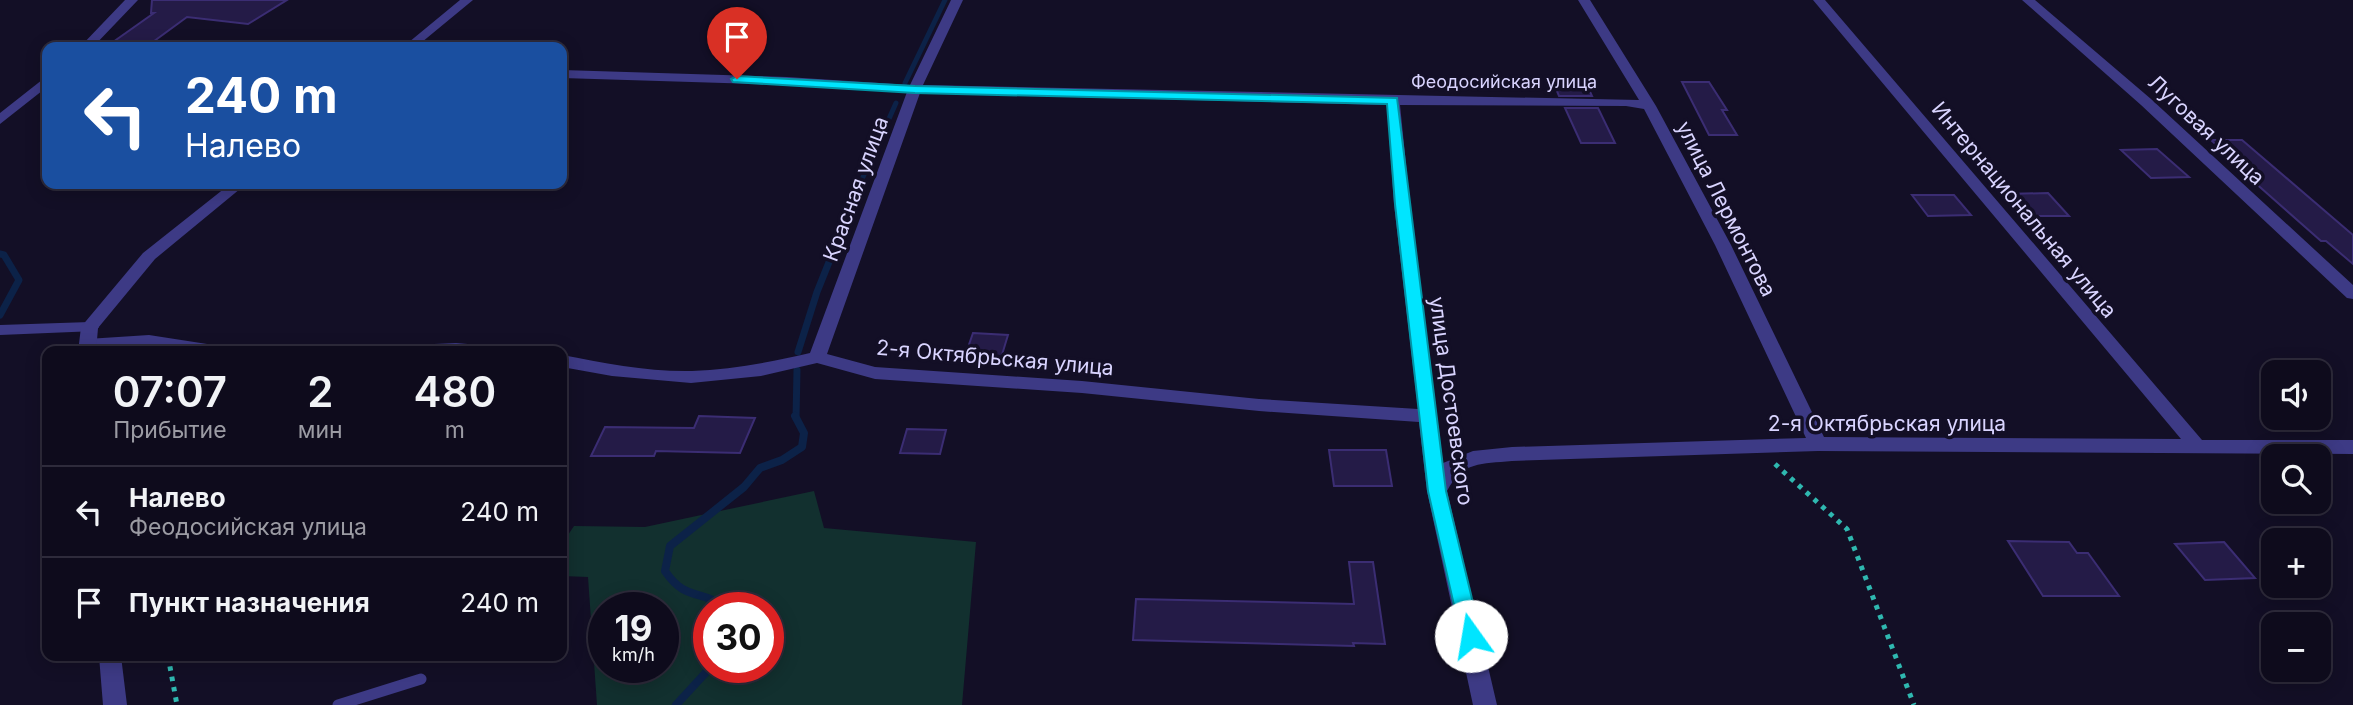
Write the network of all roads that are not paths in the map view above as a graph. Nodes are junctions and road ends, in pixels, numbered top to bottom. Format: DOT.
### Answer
graph roads {
  1 [pos="132,0"];
  2 [pos="467,0"];
  3 [pos="957,0"];
  4 [pos="1584,0"];
  5 [pos="1819,0"];
  6 [pos="2028,0"];
  7 [pos="91,42"];
  8 [pos="415,42"];
  9 [pos="567,74"];
  10 [pos="42,84"];
  11 [pos="915,89"];
  12 [pos="1393,100"];
  13 [pos="1649,106"];
  14 [pos="0,120"];
  15 [pos="233,189"];
  16 [pos="2353,294"];
  17 [pos="0,330"];
  18 [pos="88,341"];
  19 [pos="181,346"];
  20 [pos="817,357"];
  21 [pos="567,362"];
  22 [pos="1428,416"];
  23 [pos="1818,444"];
  24 [pos="2198,447"];
  25 [pos="2353,447"];
  26 [pos="1437,491"];
  27 [pos="110,661"];
  28 [pos="421,679"];
  29 [pos="114,705"];
  30 [pos="338,705"];
  31 [pos="1485,705"];
  1 -- 7 [label="street"];
  2 -- 8 [label="street"];
  3 -- 11 [label="street, Красная улица"];
  4 -- 13 [label="street, улица Лермонтова"];
  5 -- 24 [label="street, Интернациональная улица"];
  6 -- 16 [label="street, Луговая улица"];
  9 -- 11 [label="street, Феодосийская улица"];
  10 -- 14 [label="street"];
  11 -- 12 [label="street, Феодосийская улица"];
  11 -- 20 [label="street, Красная улица"];
  12 -- 13 [label="street, Феодосийская улица"];
  12 -- 22 [label="street, улица Достоевского"];
  13 -- 23 [label="street, улица Лермонтова"];
  15 -- 18 [label="street"];
  17 -- 18 [label="street"];
  18 -- 19 [label="street"];
  20 -- 21 [label="street, 2-я Октябрьская улица"];
  20 -- 22 [label="street, 2-я Октябрьская улица"];
  22 -- 26 [label="street, улица Достоевского"];
  23 -- 24 [label="street, 2-я Октябрьская улица"];
  23 -- 26 [label="street, 2-я Октябрьская улица"];
  24 -- 25 [label="street, 2-я Октябрьская улица"];
  26 -- 31 [label="street, улица Достоевского"];
  27 -- 29 [label="street"];
  28 -- 30 [label="lane"];
}
